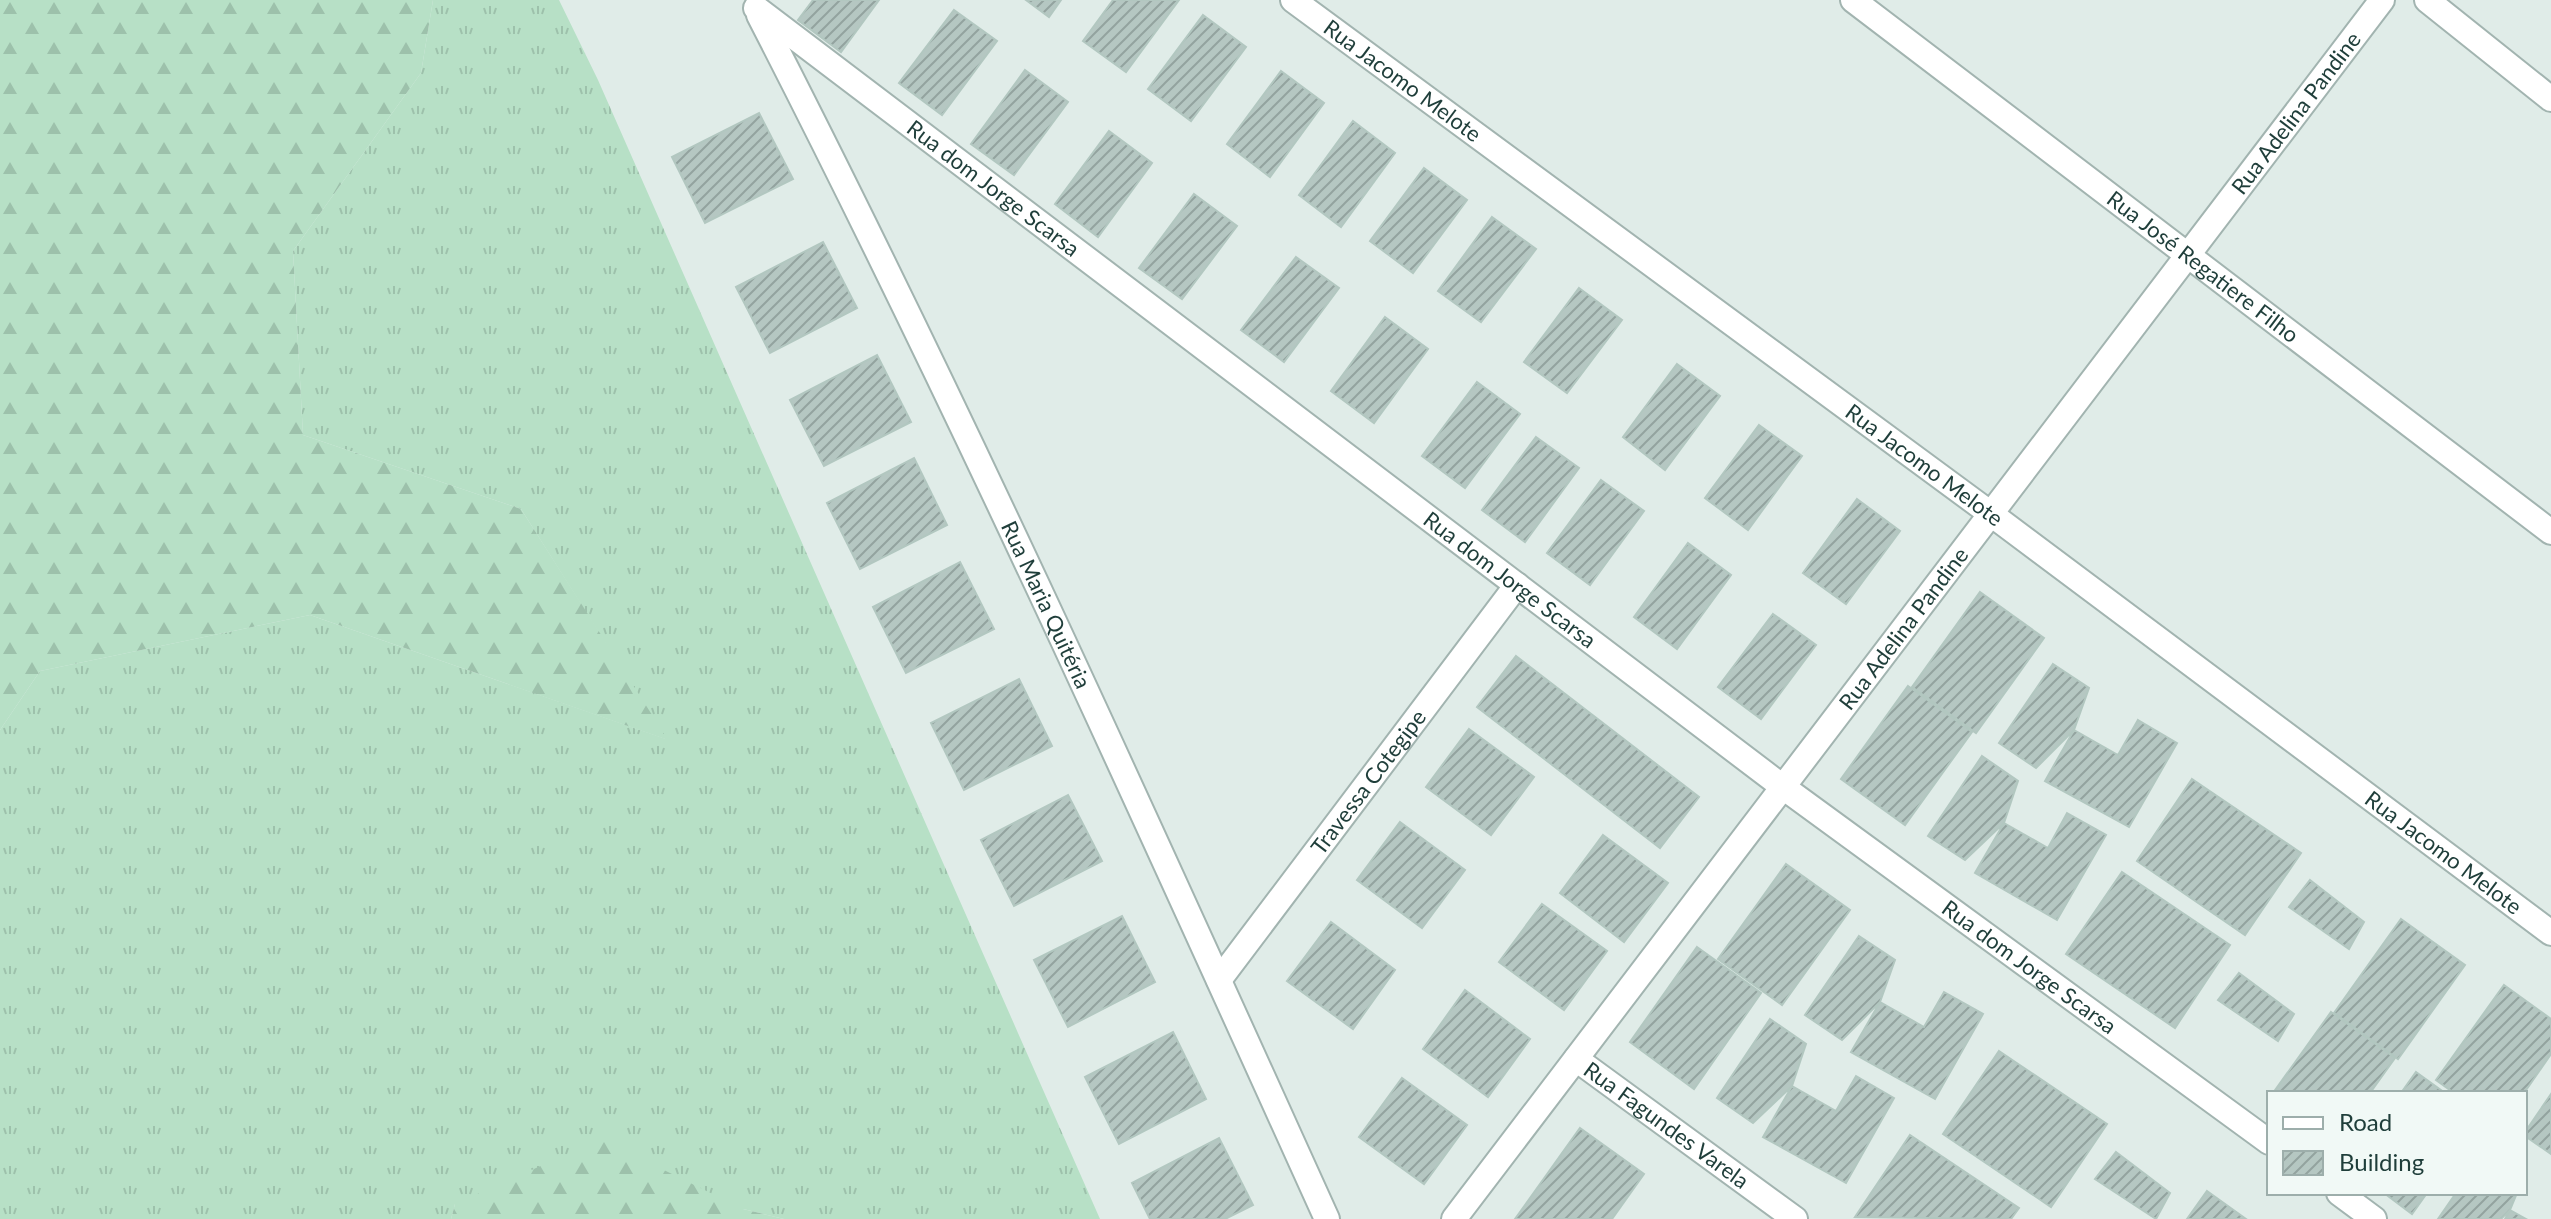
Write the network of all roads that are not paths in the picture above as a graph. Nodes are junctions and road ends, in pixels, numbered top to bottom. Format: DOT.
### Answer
graph roads {
  1 [pos="1293,0"];
  2 [pos="1853,0"];
  3 [pos="2382,0"];
  4 [pos="2427,0"];
  5 [pos="752,4"];
  6 [pos="2551,99"];
  7 [pos="2188,255"];
  8 [pos="1991,514"];
  9 [pos="2551,532"];
  10 [pos="1517,585"];
  11 [pos="1783,787"];
  12 [pos="2551,933"];
  13 [pos="1219,980"];
  14 [pos="1576,1059"];
  15 [pos="2267,1141"];
  16 [pos="2342,1195"];
  17 [pos="1327,1219"];
  18 [pos="1454,1219"];
  19 [pos="1795,1219"];
  20 [pos="2374,1219"];
  1 -- 8 [label="street, Rua Jacomo Melote"];
  2 -- 7 [label="street, Rua José Regatiere Filho"];
  3 -- 7 [label="street, Rua Adelina Pandine"];
  4 -- 6 [label="street"];
  5 -- 10 [label="street, Rua dom Jorge Scarsa"];
  5 -- 13 [label="street, Rua Maria Quitéria"];
  7 -- 8 [label="street, Rua Adelina Pandine"];
  7 -- 9 [label="street, Rua José Regatiere Filho"];
  8 -- 11 [label="street, Rua Adelina Pandine"];
  8 -- 12 [label="street, Rua Jacomo Melote"];
  10 -- 11 [label="street, Rua dom Jorge Scarsa"];
  10 -- 13 [label="street, Travessa Cotegipe"];
  11 -- 14 [label="street, Rua Adelina Pandine"];
  11 -- 15 [label="street, Rua dom Jorge Scarsa"];
  13 -- 17 [label="street, Rua Maria Quitéria"];
  14 -- 18 [label="street, Rua Adelina Pandine"];
  14 -- 19 [label="street, Rua Fagundes Varela"];
  16 -- 20 [label="street"];
}
